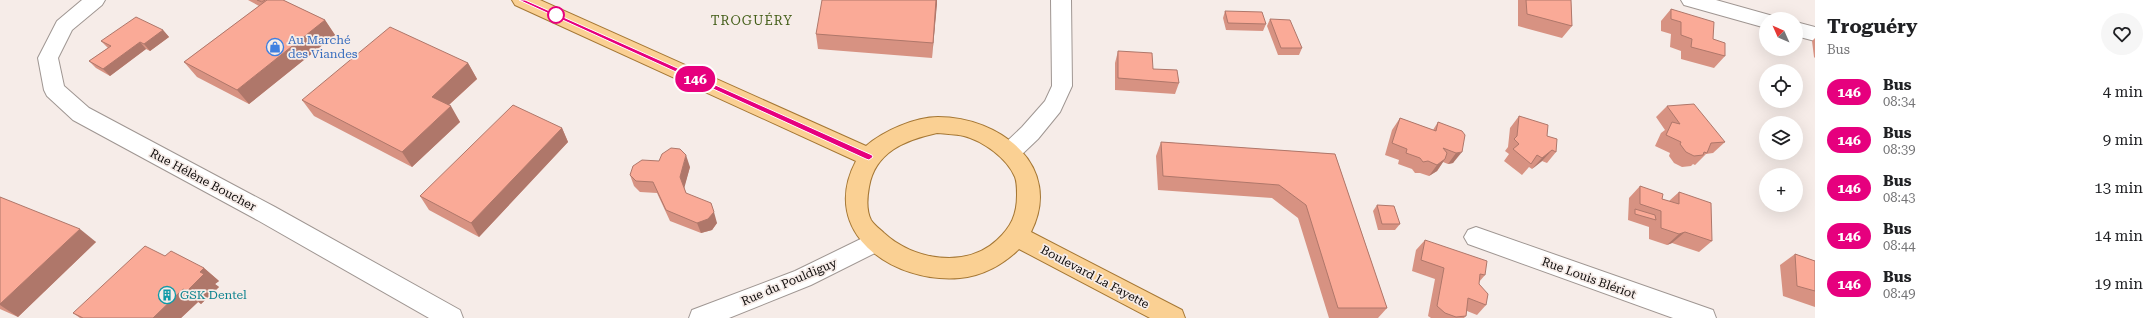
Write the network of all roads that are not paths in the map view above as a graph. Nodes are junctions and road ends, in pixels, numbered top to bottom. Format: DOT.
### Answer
graph roads {
  1 [pos="95,0"];
  2 [pos="522,0"];
  3 [pos="1061,0"];
  4 [pos="1691,0"];
  5 [pos="1759,19"];
  6 [pos="1803,31"];
  7 [pos="1815,34"];
  8 [pos="1010,152"];
  9 [pos="869,157"];
  10 [pos="1017,236"];
  11 [pos="1476,237"];
  12 [pos="875,242"];
  13 [pos="451,318"];
  14 [pos="701,318"];
  15 [pos="1173,318"];
  16 [pos="1704,318"];
  1 -- 13 [label="street, Rue Hélène Boucher"];
  2 -- 9 [label="main road"];
  3 -- 8 [label="street"];
  4 -- 5 [label="street"];
  6 -- 7 [label="street"];
  8 -- 9 [label="main road"];
  8 -- 10 [label="main road"];
  9 -- 12 [label="main road"];
  10 -- 12 [label="main road"];
  10 -- 15 [label="main road, Boulevard La Fayette"];
  11 -- 16 [label="street, Rue Louis Blériot"];
  12 -- 14 [label="street, Rue du Pouldiguy"];
}
